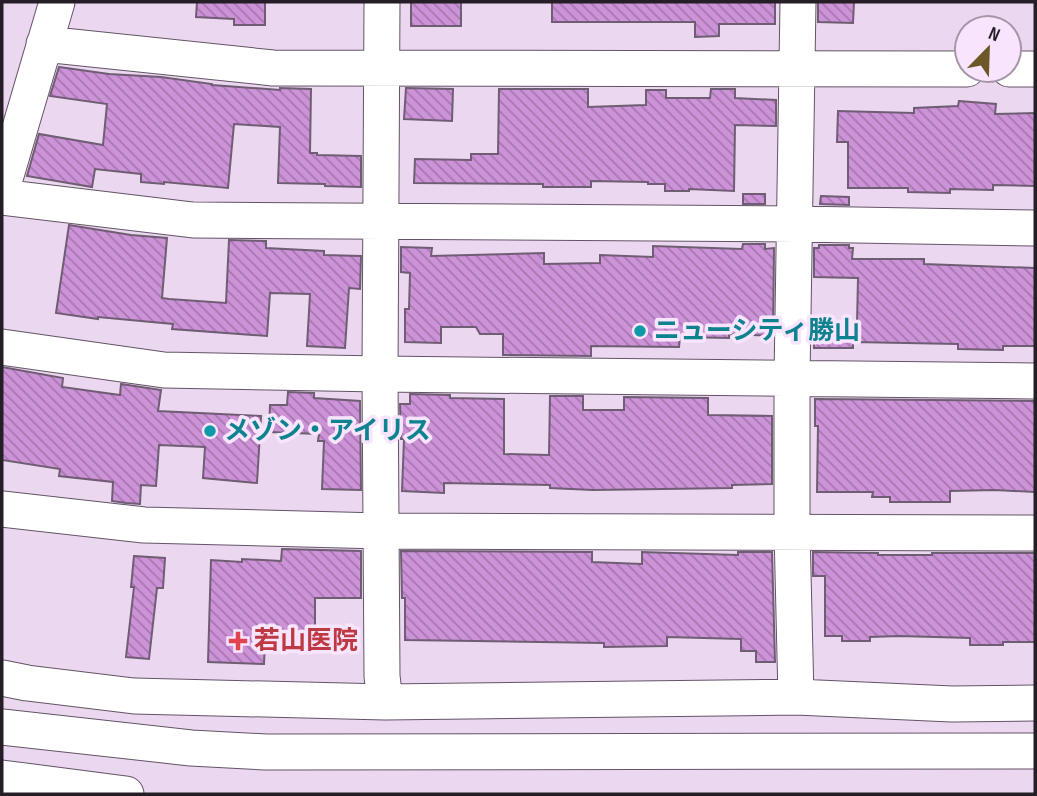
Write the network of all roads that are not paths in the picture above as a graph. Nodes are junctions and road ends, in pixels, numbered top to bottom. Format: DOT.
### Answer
graph roads {
  1 [pos="57,2"];
  2 [pos="382,2"];
  3 [pos="798,2"];
  4 [pos="44,44"];
  5 [pos="381,68"];
  6 [pos="798,68"];
  7 [pos="953,69"];
  8 [pos="2,190"];
  9 [pos="2,197"];
  10 [pos="380,221"];
  11 [pos="796,224"];
  12 [pos="1035,228"];
  13 [pos="2,347"];
  14 [pos="380,374"];
  15 [pos="792,378"];
  16 [pos="1035,380"];
  17 [pos="2,509"];
  18 [pos="381,531"];
  19 [pos="793,531"];
  20 [pos="1035,533"];
  21 [pos="15,681"];
  22 [pos="134,696"];
  23 [pos="796,697"];
  24 [pos="633,699"];
  25 [pos="384,702"];
  26 [pos="952,704"];
  27 [pos="1035,704"];
  28 [pos="11,729"];
  29 [pos="131,742"];
  30 [pos="1035,751"];
  31 [pos="631,752"];
  32 [pos="950,752"];
  33 [pos="2,778"];
  34 [pos="126,794"];
  1 -- 4 [label="street"];
  2 -- 5 [label="street"];
  3 -- 6 [label="street"];
  4 -- 5 [label="street"];
  4 -- 8 [label="street"];
  5 -- 6 [label="street"];
  5 -- 10 [label="street"];
  6 -- 7 [label="street"];
  6 -- 11 [label="street"];
  9 -- 10 [label="street"];
  10 -- 11 [label="street"];
  10 -- 14 [label="street"];
  11 -- 12 [label="street"];
  11 -- 15 [label="street"];
  13 -- 14 [label="street"];
  14 -- 15 [label="street"];
  14 -- 18 [label="street"];
  15 -- 16 [label="street"];
  15 -- 19 [label="street"];
  17 -- 18 [label="street"];
  18 -- 19 [label="street"];
  18 -- 25 [label="street"];
  19 -- 20 [label="street"];
  19 -- 23 [label="street"];
  21 -- 22 [label="street"];
  21 -- 28 [label="street"];
  22 -- 25 [label="street"];
  22 -- 29 [label="street"];
  23 -- 24 [label="street"];
  23 -- 26 [label="street"];
  24 -- 25 [label="street"];
  24 -- 31 [label="street"];
  26 -- 27 [label="street"];
  26 -- 32 [label="street"];
  28 -- 29 [label="street"];
  29 -- 31 [label="street"];
  30 -- 32 [label="street"];
  31 -- 32 [label="street"];
  33 -- 34 [label="street"];
}
